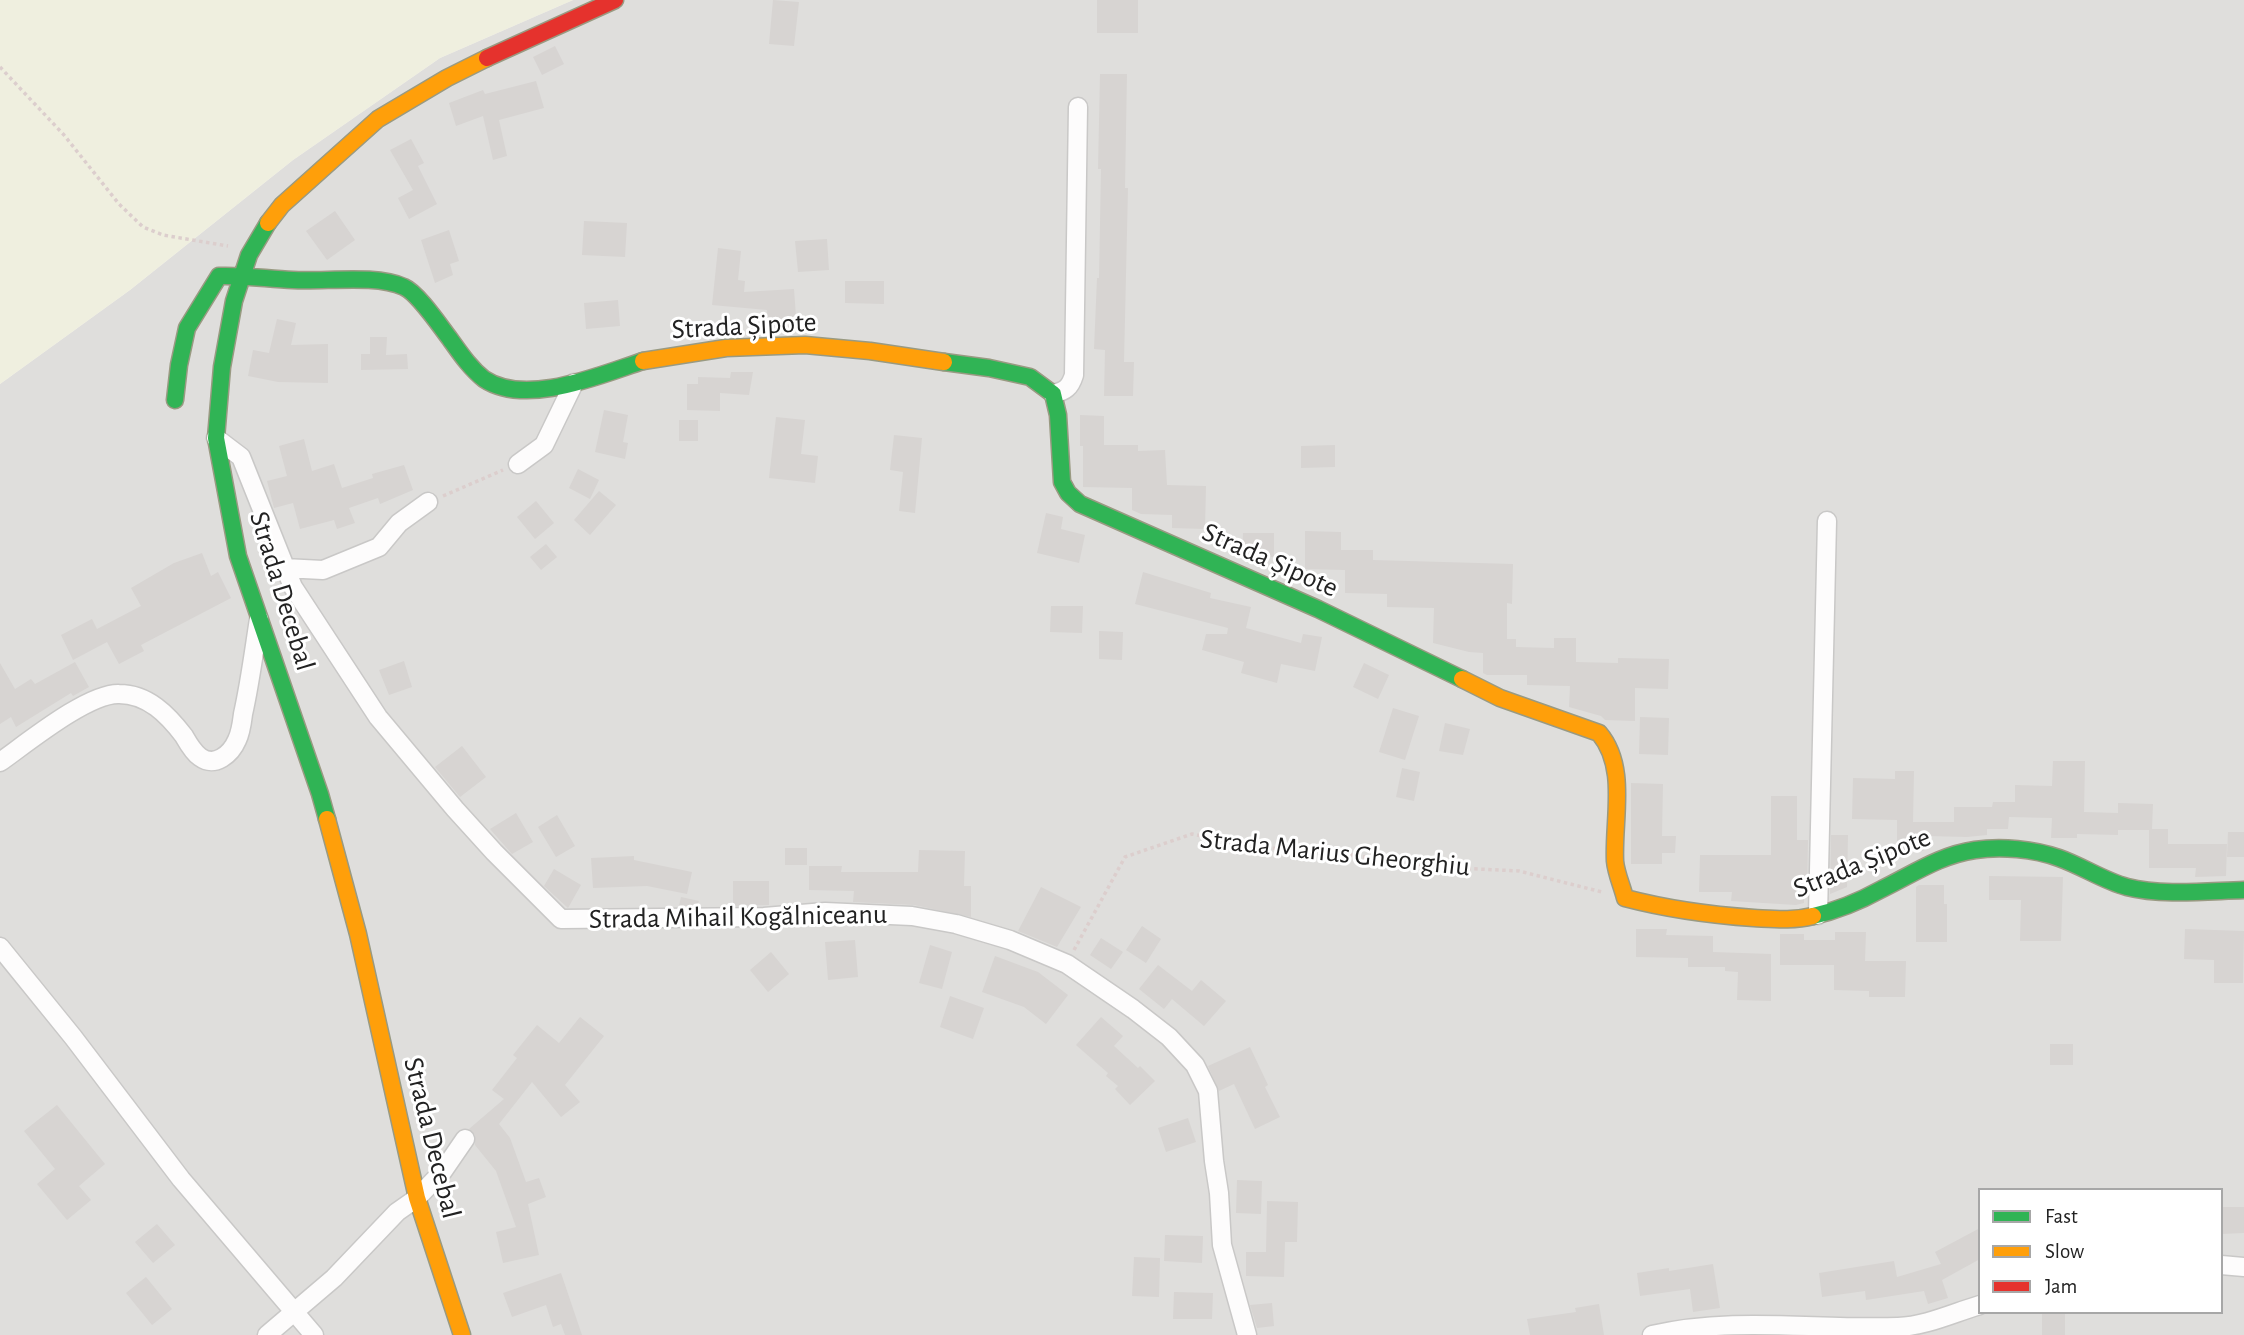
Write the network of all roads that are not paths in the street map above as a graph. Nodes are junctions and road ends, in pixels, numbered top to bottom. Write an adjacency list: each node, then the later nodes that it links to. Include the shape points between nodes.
1 (615, 0): 3 (street, Strada Decebal, via 447,78 378,119 282,205 265,226)
2 (1078, 107): 5 (street, via 1074,375 1065,391)
3 (242, 275): 4 (street, Strada Șipote, via 385,281 407,288 486,380 516,390); 6 (street, via 219,276 187,328); 7 (street, Strada Decebal, via 229,321)
4 (574, 383): 5 (street, Strada Șipote, via 653,358 726,348 805,345 989,368 1030,377); 8 (street, via 544,445)
5 (1053, 394): 15 (street, Strada Șipote, via 1062,482 1080,504 1318,609 1500,698 1599,733 1614,757 1615,864 1625,898 1725,916 1797,920)
6 (175, 400)
7 (216, 438): 11 (street, Strada Mihail Kogălniceanu, via 241,457); 12 (street, Strada Decebal, via 238,556)
8 (518, 464)
9 (428, 502): 11 (street, via 399,523 379,547 323,570)
10 (1826, 522): 15 (street)
11 (284, 568): 27 (street, Strada Mihail Kogălniceanu, via 378,718 455,809 561,919 751,918 825,912 901,915 956,924 1066,964 1169,1037 1195,1065 1208,1091 1222,1245)
12 (259, 616): 13 (street, via 238,739 219,761 199,756 156,705 120,694 84,705); 18 (street, Strada Decebal, via 320,794 358,934)
13 (0, 762)
14 (2244, 890): 15 (street, Strada Șipote, via 2176,892 2127,887 2034,852 1976,850 1919,868 1881,890)
15 (1818, 915)
16 (0, 947): 22 (street, via 181,1179)
17 (464, 1139): 18 (street, via 443,1171)
18 (417, 1198): 22 (street); 26 (street, Strada Decebal)
19 (2223, 1265): 20 (street)
20 (2244, 1267)
21 (1978, 1305): 23 (street)
22 (294, 1310): 24 (street); 25 (street)
23 (1900, 1331): 28 (street, via 1766,1324 1685,1328)
24 (267, 1335)
25 (314, 1335)
26 (463, 1335)
27 (1247, 1335)
28 (1652, 1335)

